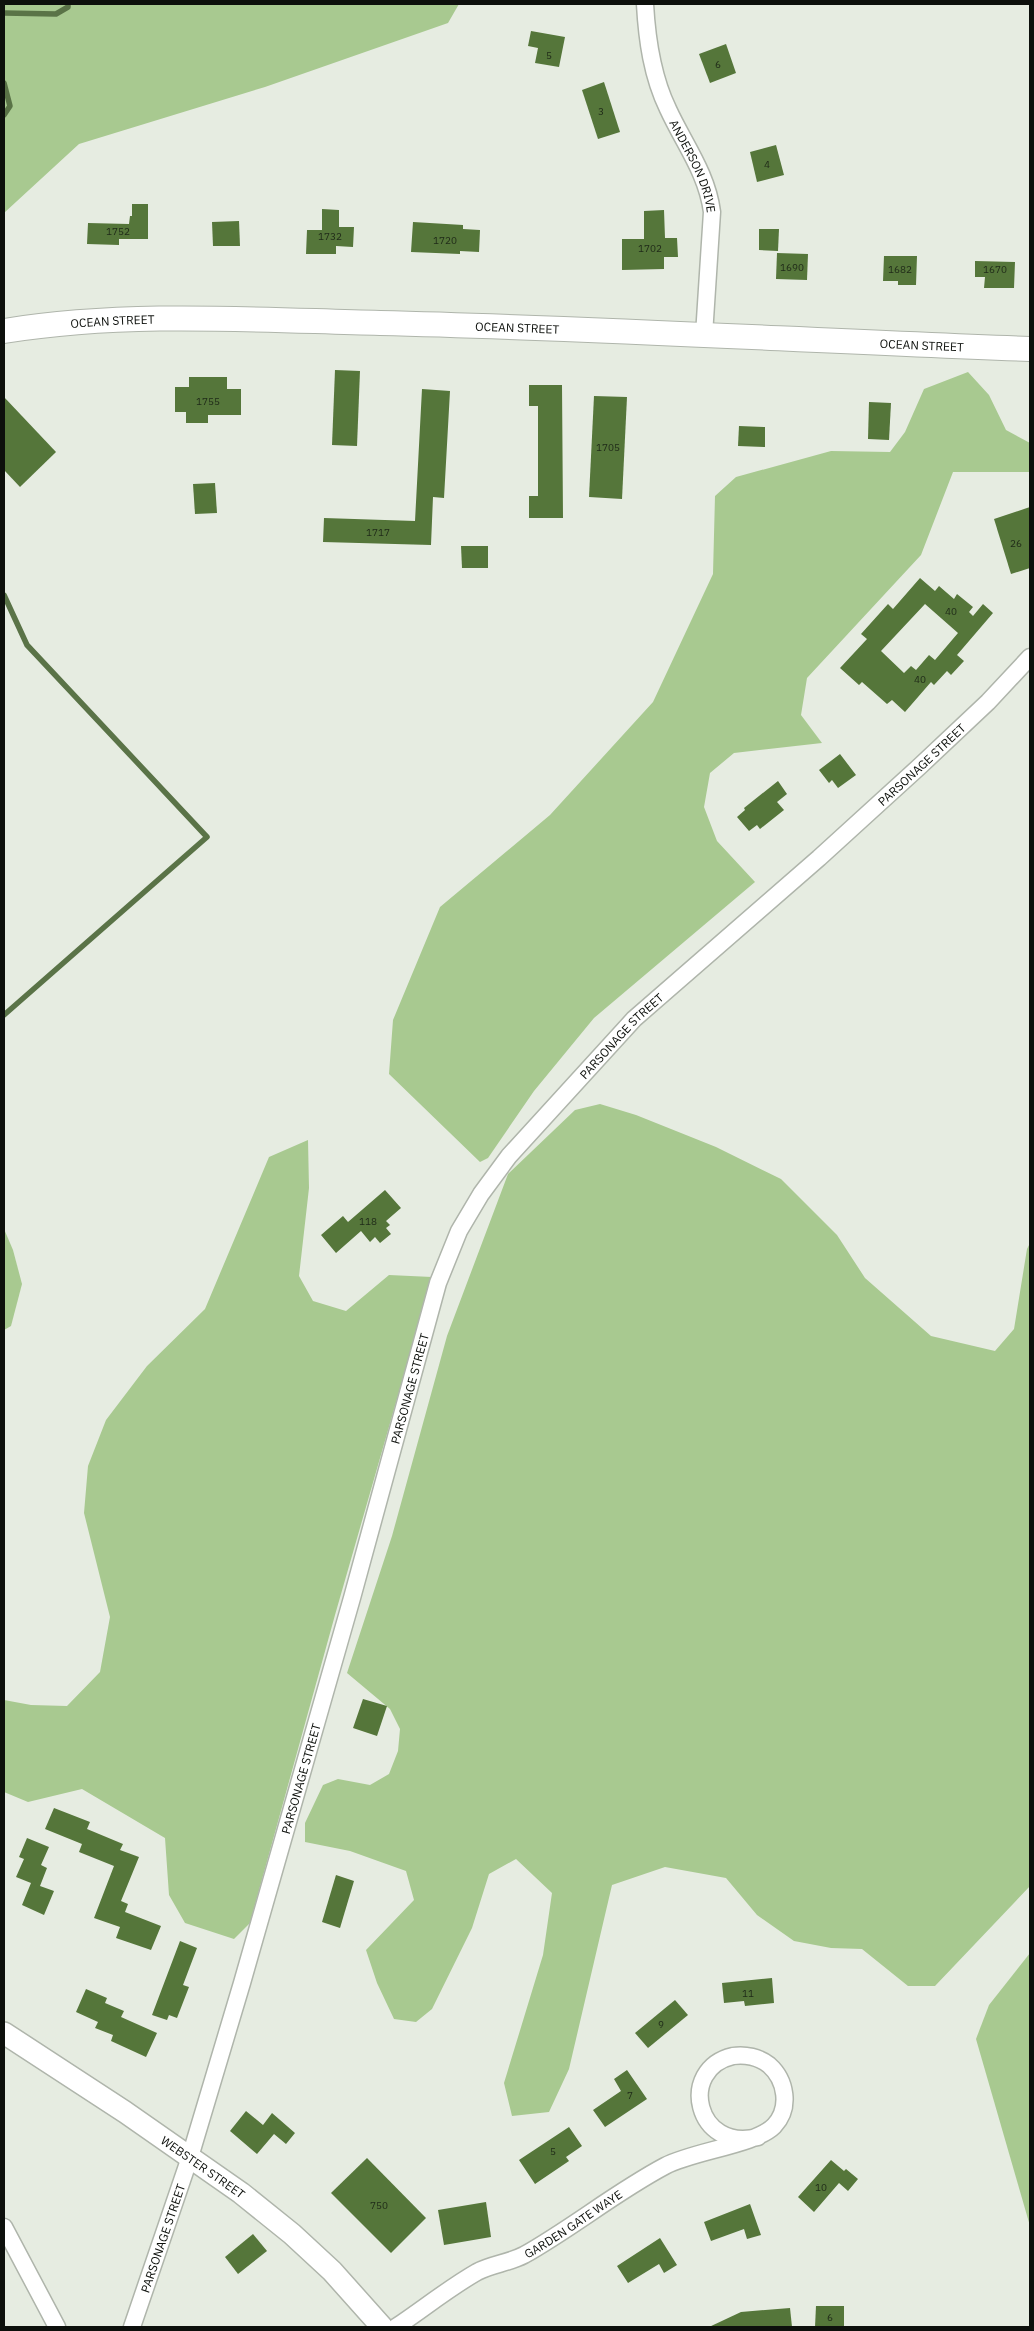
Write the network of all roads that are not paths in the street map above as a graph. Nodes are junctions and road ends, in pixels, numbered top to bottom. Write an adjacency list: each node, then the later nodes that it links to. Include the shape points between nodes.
1 (645, 4): 3 (street, ANDERSON DRIVE, via 647,35 660,89 699,166 710,198 712,212)
2 (4, 331): 3 (main road, OCEAN STREET, via 97,321 231,317)
3 (704, 335): 4 (main road, OCEAN STREET)
4 (1030, 349)
5 (1030, 657): 8 (street, PARSONAGE STREET, via 988,702 819,858 634,1019 509,1156 459,1231 438,1283 312,1741)
6 (4, 2033): 8 (street, WEBSTER STREET)
7 (758, 2137): 7 (street, via 772,2128 782,2113 784,2091 781,2080 774,2070 756,2058 746,2055 724,2059 715,2065 702,2083 700,2104 703,2115 716,2132 726,2137 736,2140); 13 (street, GARDEN GATE WAYE, via 666,2166 522,2256 479,2271)
8 (190, 2157): 11 (street, PARSONAGE STREET); 12 (street, WEBSTER STREET, via 292,2234 332,2271)
9 (4, 2227): 10 (street)
10 (57, 2327)
11 (132, 2327)
12 (382, 2327)
13 (396, 2327)

